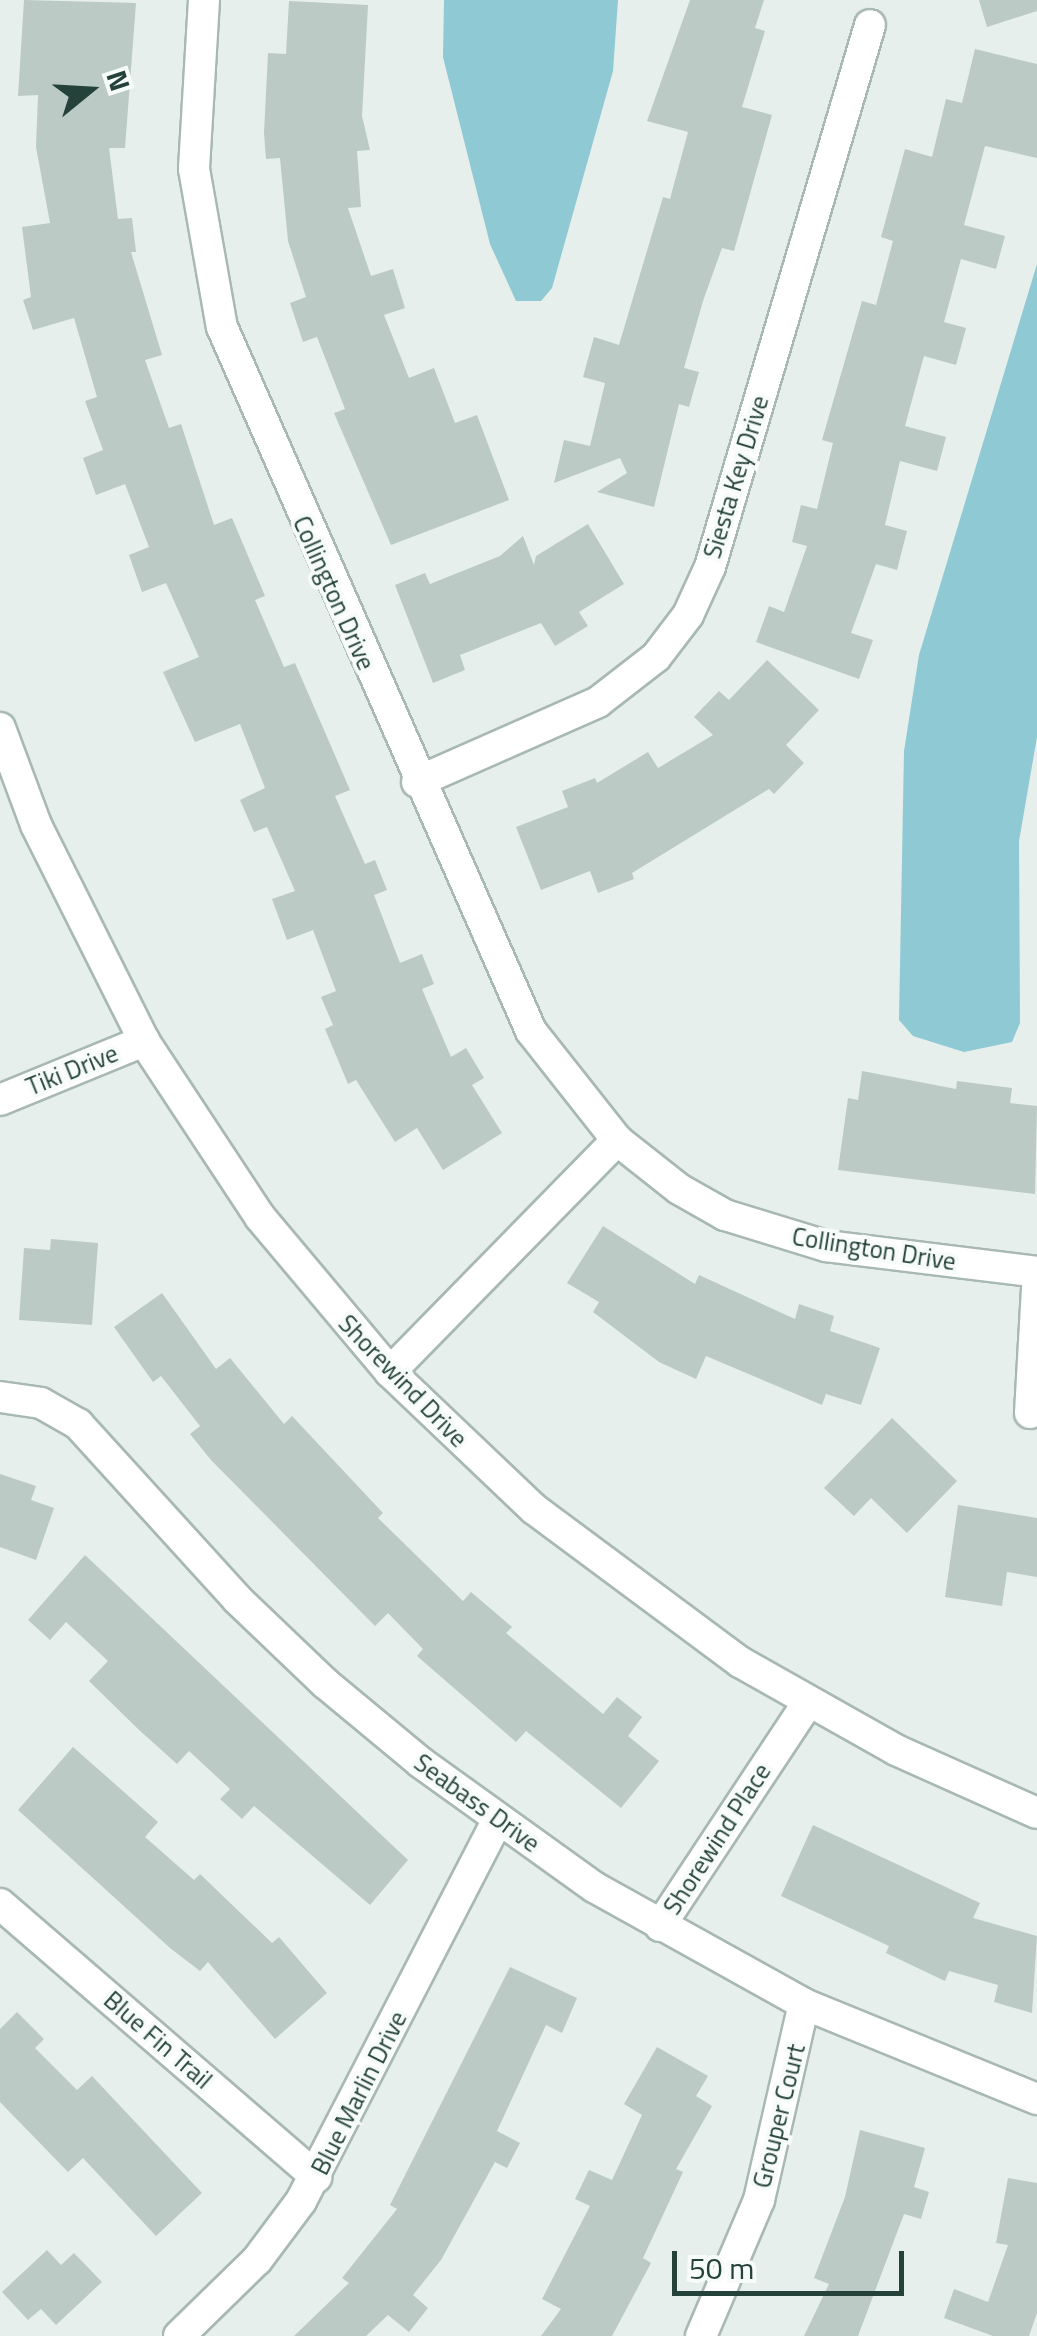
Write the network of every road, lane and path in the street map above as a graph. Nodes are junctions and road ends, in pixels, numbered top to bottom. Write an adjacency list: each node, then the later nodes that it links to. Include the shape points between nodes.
1 (204, 0): 4 (street, Collington Drive, via 194,169 222,327)
2 (870, 26): 4 (street, Siesta Key Drive, via 710,567 688,615 656,657 598,702)
3 (0, 728): 5 (street, Shorewind Drive, via 36,825)
4 (416, 782): 7 (street, Collington Drive, via 531,1030)
5 (144, 1041): 6 (street, Tiki Drive); 10 (street, Shorewind Drive, via 260,1217)
6 (0, 1100)
7 (617, 1140): 8 (street, Collington Drive, via 679,1190 775,1234); 10 (street)
8 (1037, 1272)
9 (1037, 1287): 12 (street)
10 (390, 1372): 13 (street, Shorewind Drive, via 534,1509 623,1580)
11 (0, 1397): 15 (street, Seabass Drive, via 41,1403 78,1424 300,1659)
12 (1030, 1412)
13 (808, 1702): 14 (street, Shorewind Drive); 17 (street, Shorewind Place)
14 (1037, 1813)
15 (498, 1821): 17 (street, Seabass Drive); 20 (street, Blue Marlin Drive)
16 (0, 1904): 20 (street, Blue Fin Trail)
17 (660, 1926): 18 (street, Seabass Drive)
18 (804, 2004): 19 (street, Seabass Drive); 22 (street, Grouper Court, via 759,2200)
19 (1037, 2099)
20 (316, 2177): 21 (street, Blue Marlin Drive, via 257,2260)
21 (178, 2336)
22 (702, 2336)

